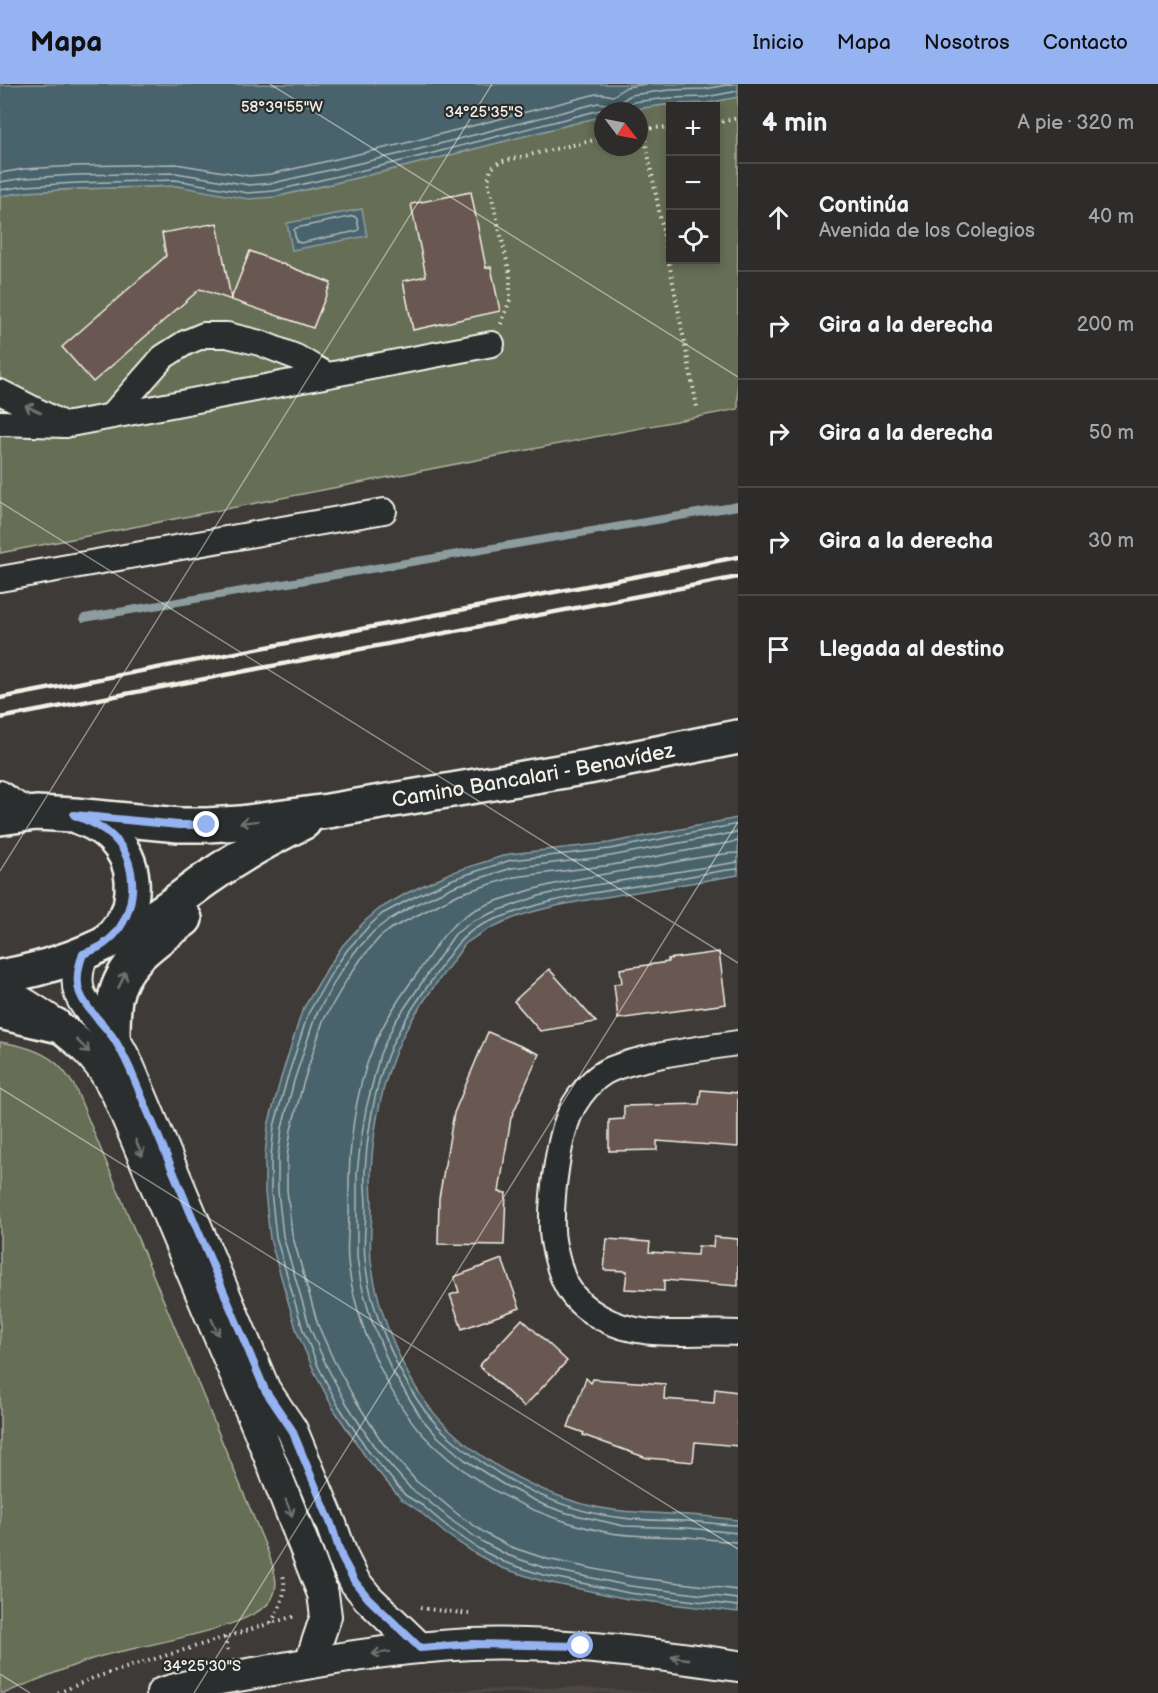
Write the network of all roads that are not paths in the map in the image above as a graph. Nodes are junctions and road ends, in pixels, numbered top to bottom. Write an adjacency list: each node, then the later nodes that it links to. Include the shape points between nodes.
1 (492, 344): 2 (street)
2 (327, 375): 4 (street); 4 (street, via 260,343 227,335 204,335 163,357)
3 (0, 392): 6 (street, one-way to 3)
4 (111, 416): 6 (street)
5 (0, 423): 6 (street)
6 (65, 425)
7 (384, 511): 8 (street)
8 (0, 579)
9 (738, 737): 11 (main road, Camino Bancalari - Benavídez)
10 (0, 793): 12 (street)
11 (328, 811): 13 (main road, Camino Bancalari - Benavídez, one-way to 13, via 207,825); 15 (main road, Camino Bancalari - Benavídez)
12 (36, 813): 13 (main road, Camino Bancalari - Benavídez); 14 (main road, Camino Bancalari - Benavídez)
13 (74, 815): 16 (main road, via 96,823 115,838 127,858 133,882 130,905 121,927)
14 (0, 818)
15 (250, 851): 16 (main road, Camino Bancalari - Benavídez, via 143,924); 21 (main road, one-way to 15, via 114,1000 127,969 140,954 193,914)
16 (94, 949): 17 (main road, Camino Bancalari - Benavídez, via 57,964); 21 (street, via 79,964 79,993)
17 (0, 977)
18 (0, 990): 20 (street)
19 (0, 1012): 20 (main road)
20 (55, 1025): 25 (street, one-way to 25, via 98,1062 117,1094 262,1438 323,1594 326,1616)
21 (113, 1038): 24 (street, via 130,1069 265,1390 292,1430 342,1558 368,1598)
22 (738, 1043): 23 (street, via 632,1062 605,1072 587,1086 574,1106 560,1149 552,1231 567,1286 579,1302 600,1317 639,1331)
23 (738, 1334)
24 (420, 1648): 25 (street, one-way to 25); 26 (street, one-way to 24, via 581,1646 472,1644)
25 (310, 1663): 27 (street)
26 (738, 1666)
27 (162, 1693)

